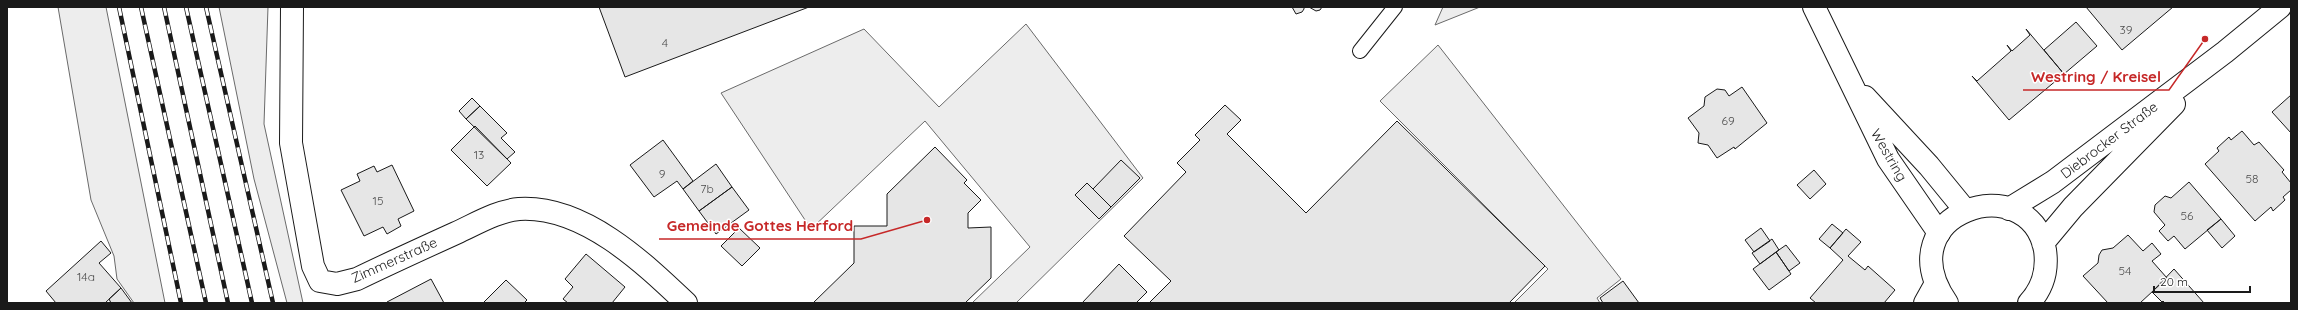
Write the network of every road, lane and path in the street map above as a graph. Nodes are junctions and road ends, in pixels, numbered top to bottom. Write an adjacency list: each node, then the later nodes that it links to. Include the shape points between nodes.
1 (292, 7): 14 (street, Zimmerstraße, via 291,143 313,266 320,281 337,284 357,279 493,216 517,209 545,209 577,220 602,235 646,265)
2 (1395, 7): 5 (lane)
3 (1814, 7): 7 (street, Westring)
4 (2280, 7): 6 (street, Diebrocker Straße)
5 (1360, 51)
6 (2225, 52): 8 (street, Diebrocker Straße, via 2053,182); 11 (street, Diebrocker Straße, via 2074,207)
7 (1845, 73): 9 (street, Westring); 10 (street, Westring, via 1888,159)
8 (2009, 208): 9 (street, via 1989,205); 11 (street, via 2035,228)
9 (1965, 210): 10 (street, via 1950,220)
10 (1939, 233): 12 (street, via 1930,263)
11 (2043, 243): 13 (street, via 2046,260 2045,278)
12 (1930, 294): 15 (street)
13 (2037, 300)
14 (686, 303)
15 (1947, 303)

